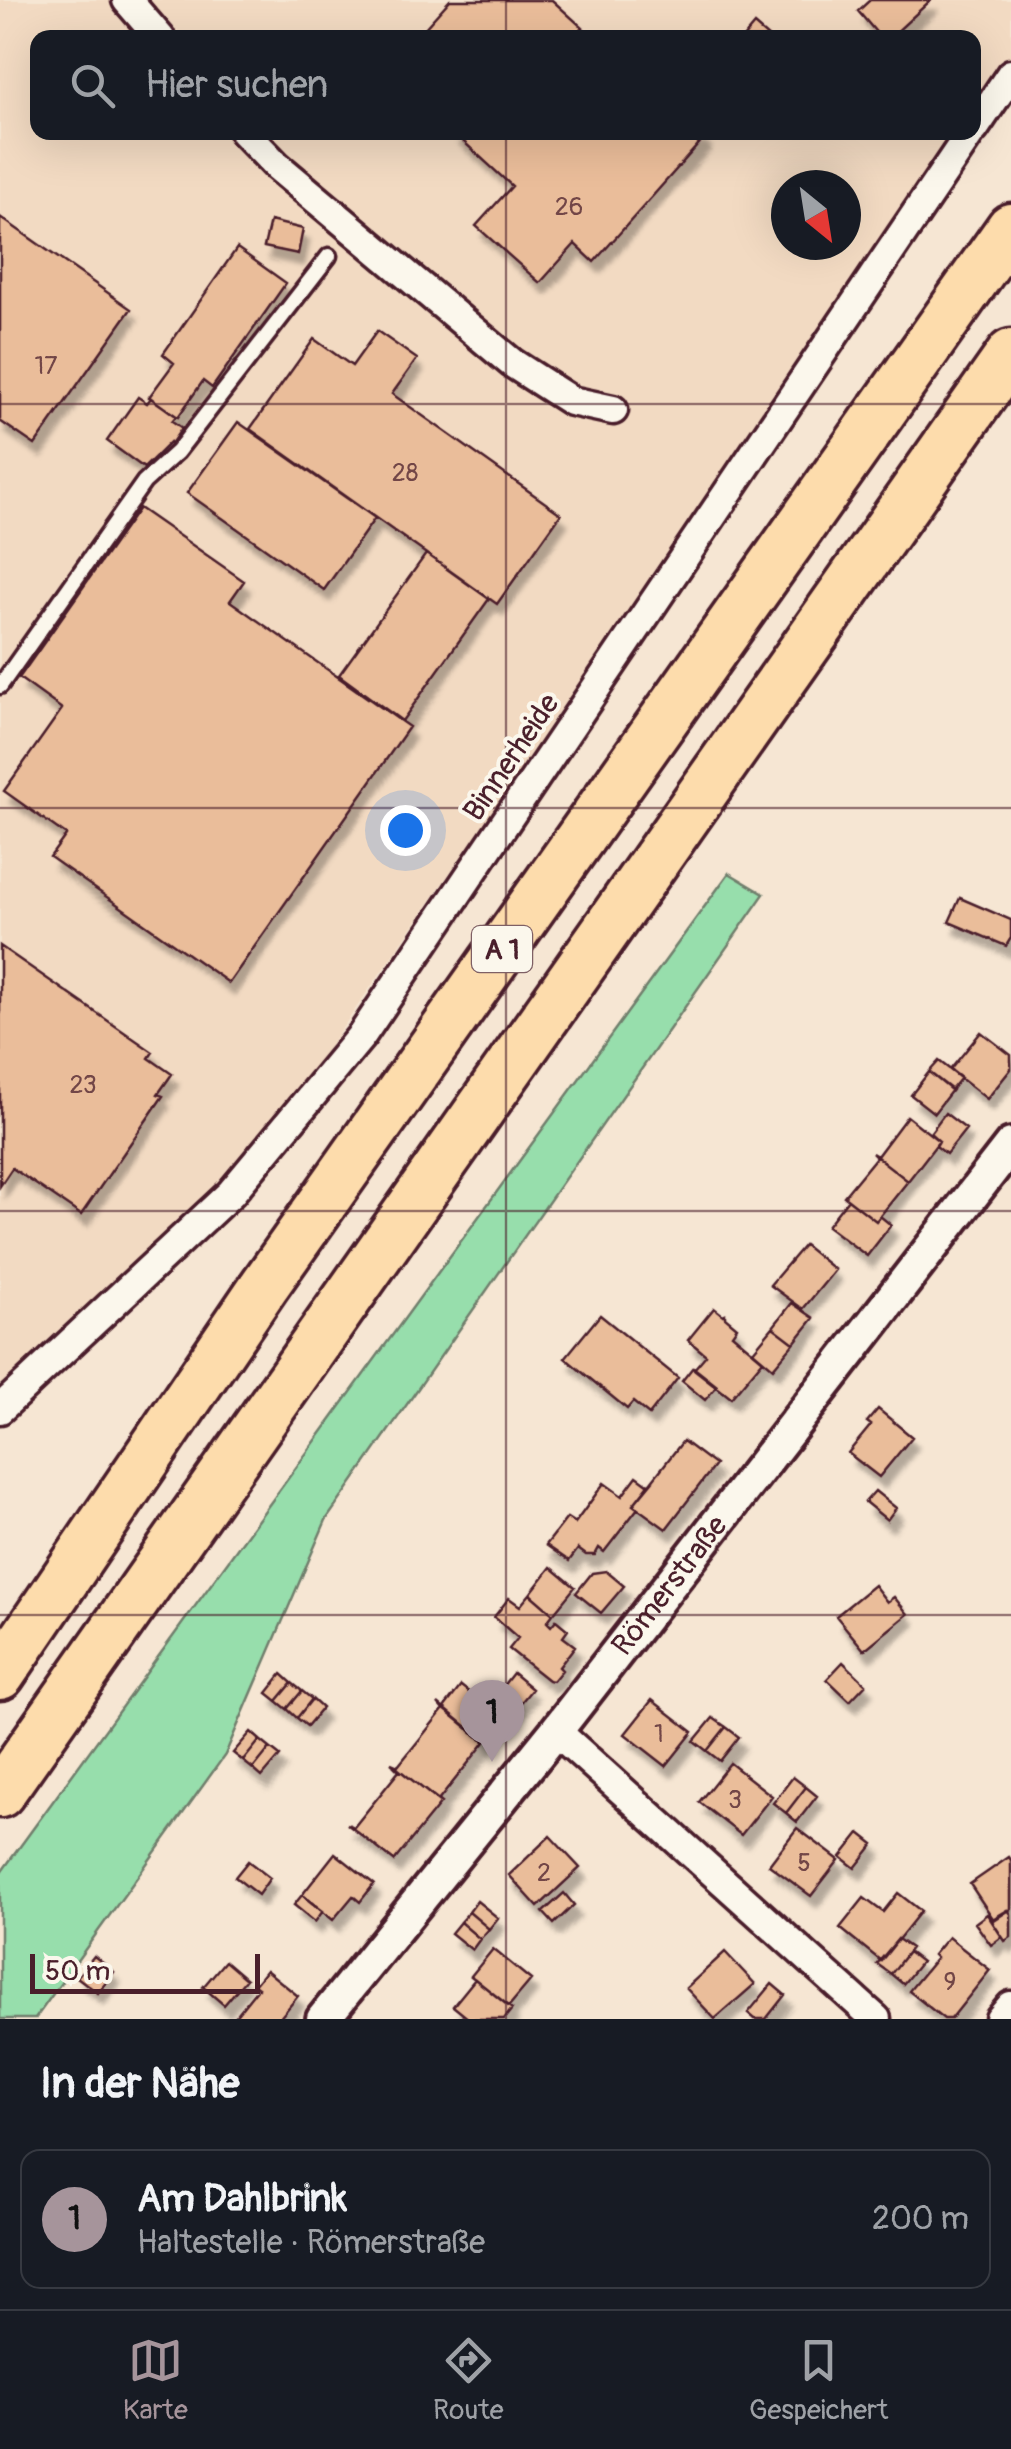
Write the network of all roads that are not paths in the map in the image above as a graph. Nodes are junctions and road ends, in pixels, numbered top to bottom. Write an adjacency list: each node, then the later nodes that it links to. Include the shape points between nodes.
1 (127, 0): 2 (street)
2 (153, 30)
3 (1011, 74): 4 (street, Binnerheide)
4 (981, 118)
5 (252, 140): 10 (street, via 512,363 571,401)
6 (966, 140): 13 (street, Binnerheide, via 362,1034 232,1192)
7 (1011, 228): 14 (highway, A 1, via 264,1286)
8 (330, 256): 11 (lane, via 176,452 144,482)
9 (1011, 354): 16 (highway, A 1)
10 (613, 410)
11 (0, 686)
12 (1011, 1145): 15 (street, Römerstraße)
13 (0, 1409)
14 (0, 1674)
15 (556, 1731): 18 (street, Römerstraße); 19 (street)
16 (0, 1793)
17 (1011, 2006): 20 (street)
18 (322, 2019)
19 (876, 2019)
20 (1000, 2019)

